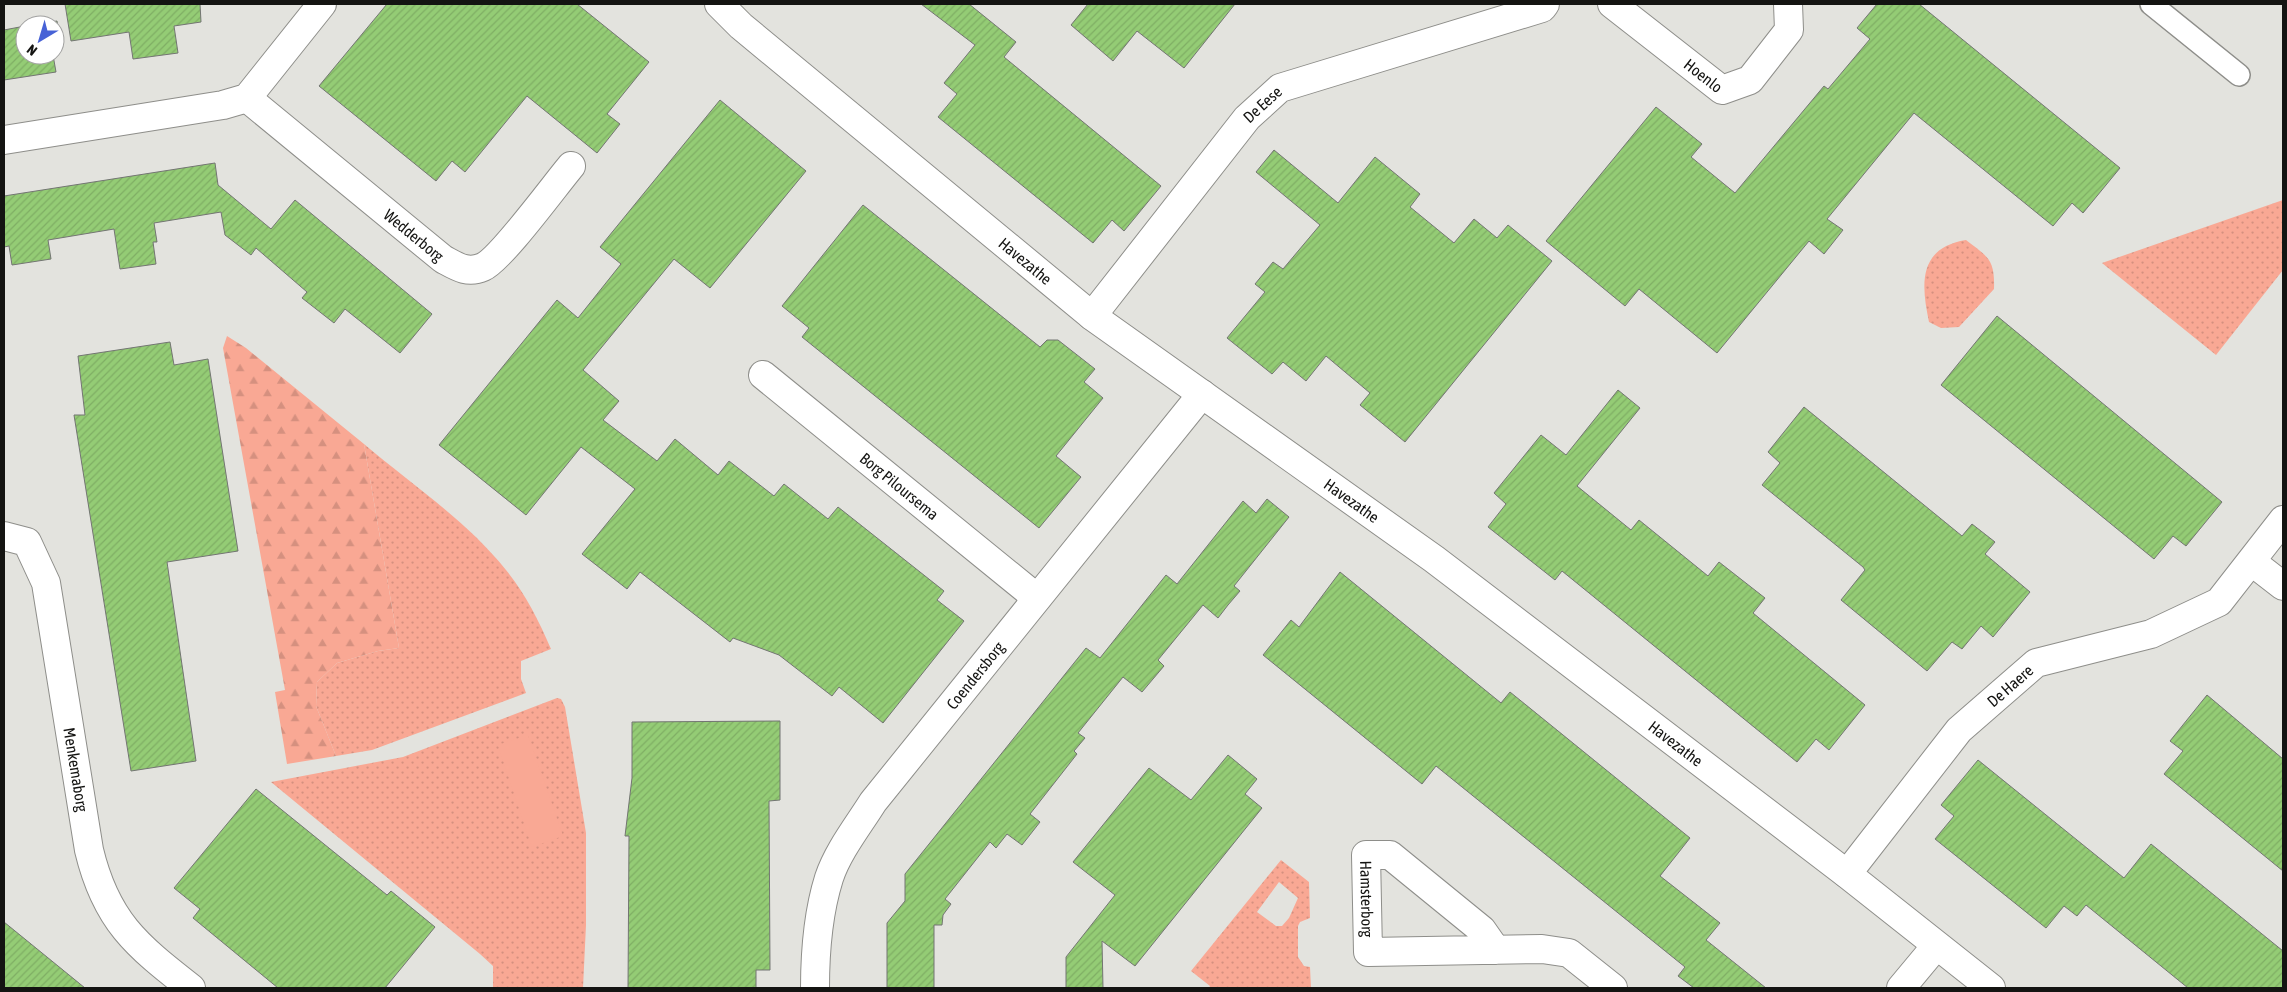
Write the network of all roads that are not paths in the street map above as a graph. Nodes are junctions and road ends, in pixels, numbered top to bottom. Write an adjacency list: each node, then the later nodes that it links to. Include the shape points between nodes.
1 (322, 4): 8 (street)
2 (719, 4): 11 (street, Havezathe, via 741,26)
3 (1545, 4): 11 (street, De Eese, via 1542,8 1280,88 1247,118)
4 (1612, 4): 5 (street, Hoenlo, via 1722,90 1750,80 1789,30)
5 (1788, 4)
6 (2151, 4): 7 (lane)
7 (2239, 75)
8 (247, 98): 9 (street, via 223,106); 10 (street, Wedderborg, via 443,259 463,270 483,267 500,253)
9 (4, 140)
10 (571, 166)
11 (1092, 316): 13 (street, Havezathe)
12 (763, 375): 18 (street, Borg Piloursema)
13 (1202, 394): 18 (street, Coendersborg); 19 (street, Havezathe, via 1434,559)
14 (2283, 520): 16 (street, De Haere)
15 (4, 536): 22 (street, Menkemaborg, via 28,542 46,583 96,879 129,935)
16 (2252, 562): 17 (street); 19 (street, De Haere, via 2219,602 2151,634 2036,663 1959,730)
17 (2283, 586)
18 (1037, 598): 23 (street, Coendersborg, via 873,802 849,839 830,877 826,894 815,962)
19 (1847, 874): 20 (street, Havezathe)
20 (1936, 946): 25 (street); 26 (street, Havezathe)
21 (1496, 950): 21 (street, Hamsterborg, via 1368,952 1366,855 1390,855 1482,930); 24 (street, Hamsterborg, via 1542,949 1569,953)
22 (191, 988)
23 (815, 988)
24 (1613, 988)
25 (1901, 988)
26 (1991, 988)

